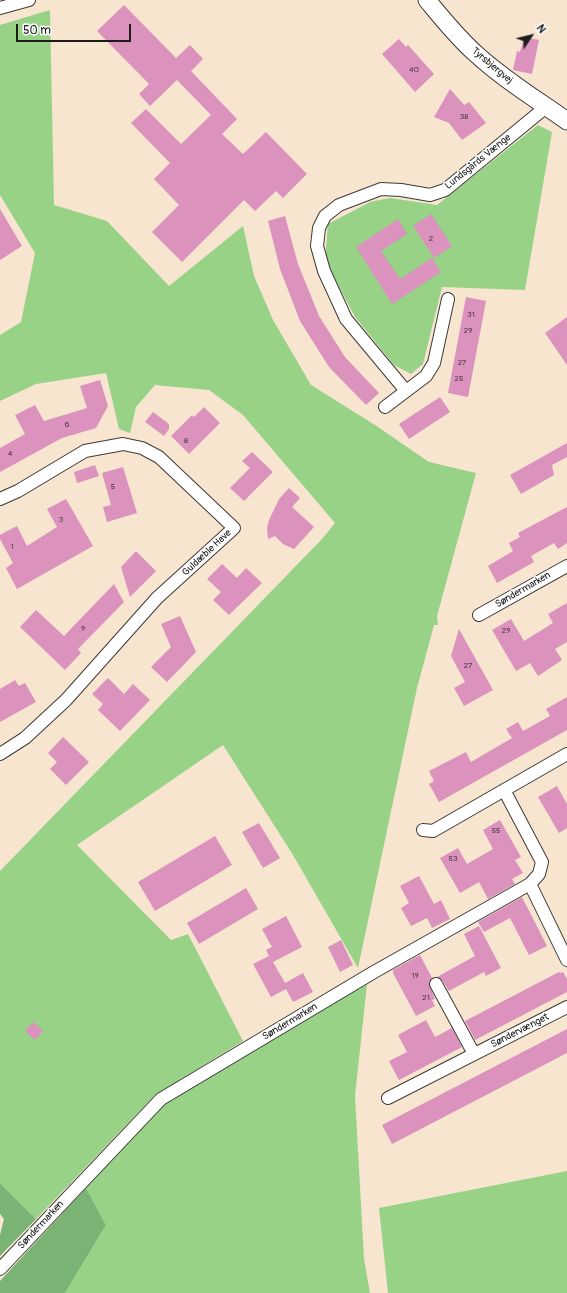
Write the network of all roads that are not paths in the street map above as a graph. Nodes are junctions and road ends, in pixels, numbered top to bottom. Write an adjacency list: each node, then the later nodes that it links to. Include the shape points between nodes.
1 (29, 0): 3 (street)
2 (427, 0): 4 (street, Tyrsbjergvej, via 475,54)
3 (0, 8)
4 (546, 107): 5 (street, Tyrsbjergvej); 7 (street, Lundsgårds Vænge, via 445,190 430,195 381,189 339,205 325,216 319,228 317,246 324,271 346,319)
5 (567, 121)
6 (448, 299): 7 (street, via 434,363 426,376)
7 (406, 391): 8 (street)
8 (385, 407)
9 (0, 499): 12 (street, Guldæble Have, via 85,451 123,444 142,448 159,457 234,528 157,598 66,700 25,738)
10 (567, 566): 11 (street, Søndermarken)
11 (479, 615)
12 (0, 754)
13 (567, 754): 14 (street)
14 (504, 790): 15 (street, via 433,831); 16 (street, Søndermarken, via 542,862 539,874)
15 (423, 830)
16 (530, 884): 17 (street); 22 (street, Søndermarken, via 374,972 161,1099)
17 (567, 960)
18 (436, 984): 20 (street)
19 (567, 1007): 20 (street, Søndervænget)
20 (474, 1054): 21 (street, Søndervænget)
21 (388, 1098)
22 (0, 1269)

